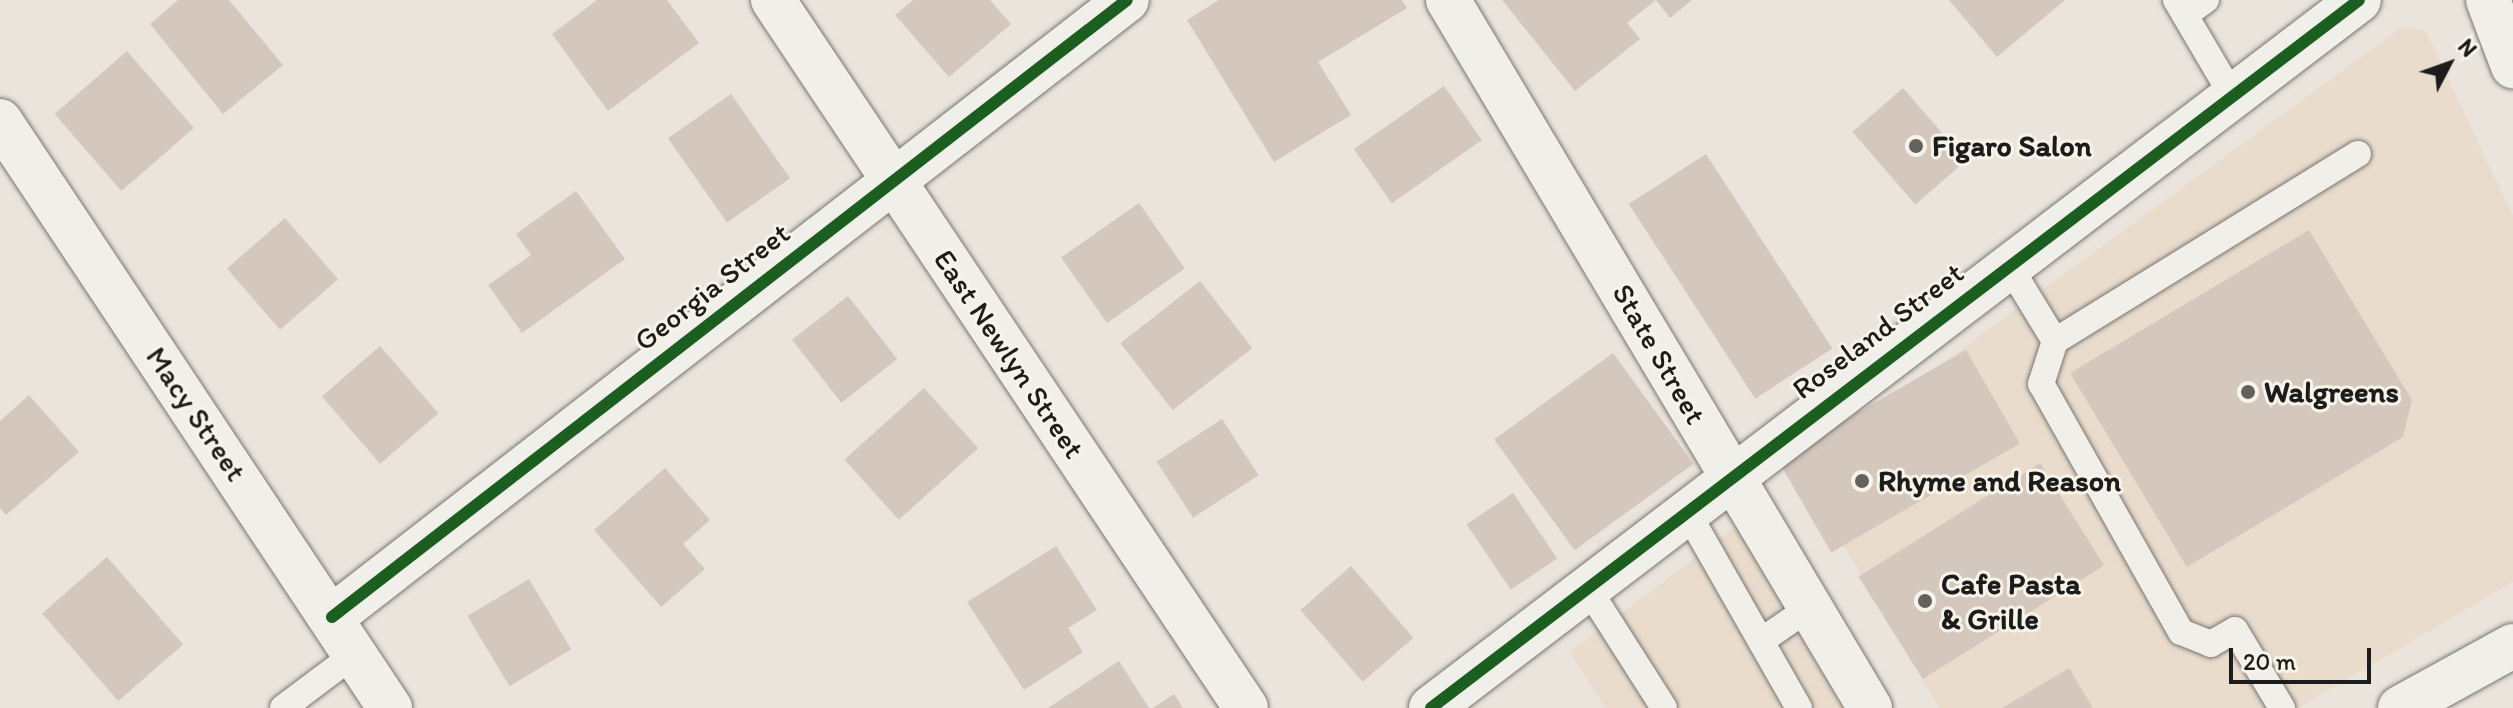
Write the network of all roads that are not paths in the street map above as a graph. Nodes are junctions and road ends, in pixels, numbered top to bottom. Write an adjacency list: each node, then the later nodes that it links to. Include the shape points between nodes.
1 (773, 0): 11 (street, East Newlyn Street)
2 (1127, 0): 11 (street, Georgia Street)
3 (1448, 0): 14 (street, State Street)
4 (2359, 0): 8 (street, Roseland Street)
5 (2488, 0): 7 (street)
6 (2189, 5): 8 (lane)
7 (2513, 66)
8 (2232, 95): 12 (street, Roseland Street)
9 (0, 121): 18 (street, Macy Street)
10 (2358, 154): 13 (lane)
11 (892, 179): 18 (street, Georgia Street); 24 (street, East Newlyn Street)
12 (2008, 264): 13 (lane); 14 (street, Roseland Street)
13 (2055, 341): 29 (lane, via 2041,384 2181,632 2211,644 2235,630)
14 (1730, 476): 15 (street, Roseland Street); 17 (street, State Street)
15 (1686, 510): 16 (street, Roseland Street); 19 (lane)
16 (1587, 587): 25 (street, Roseland Street); 26 (lane)
17 (1809, 608): 19 (lane); 28 (street, State Street)
18 (332, 617): 21 (street, Macy Street)
19 (1761, 641): 27 (lane)
20 (2513, 646): 30 (street)
21 (355, 654): 22 (lane); 23 (street, Macy Street)
22 (283, 708)
23 (390, 708)
24 (1246, 708)
25 (1431, 708)
26 (1664, 708)
27 (1799, 708)
28 (1870, 708)
29 (2282, 708)
30 (2400, 708)

